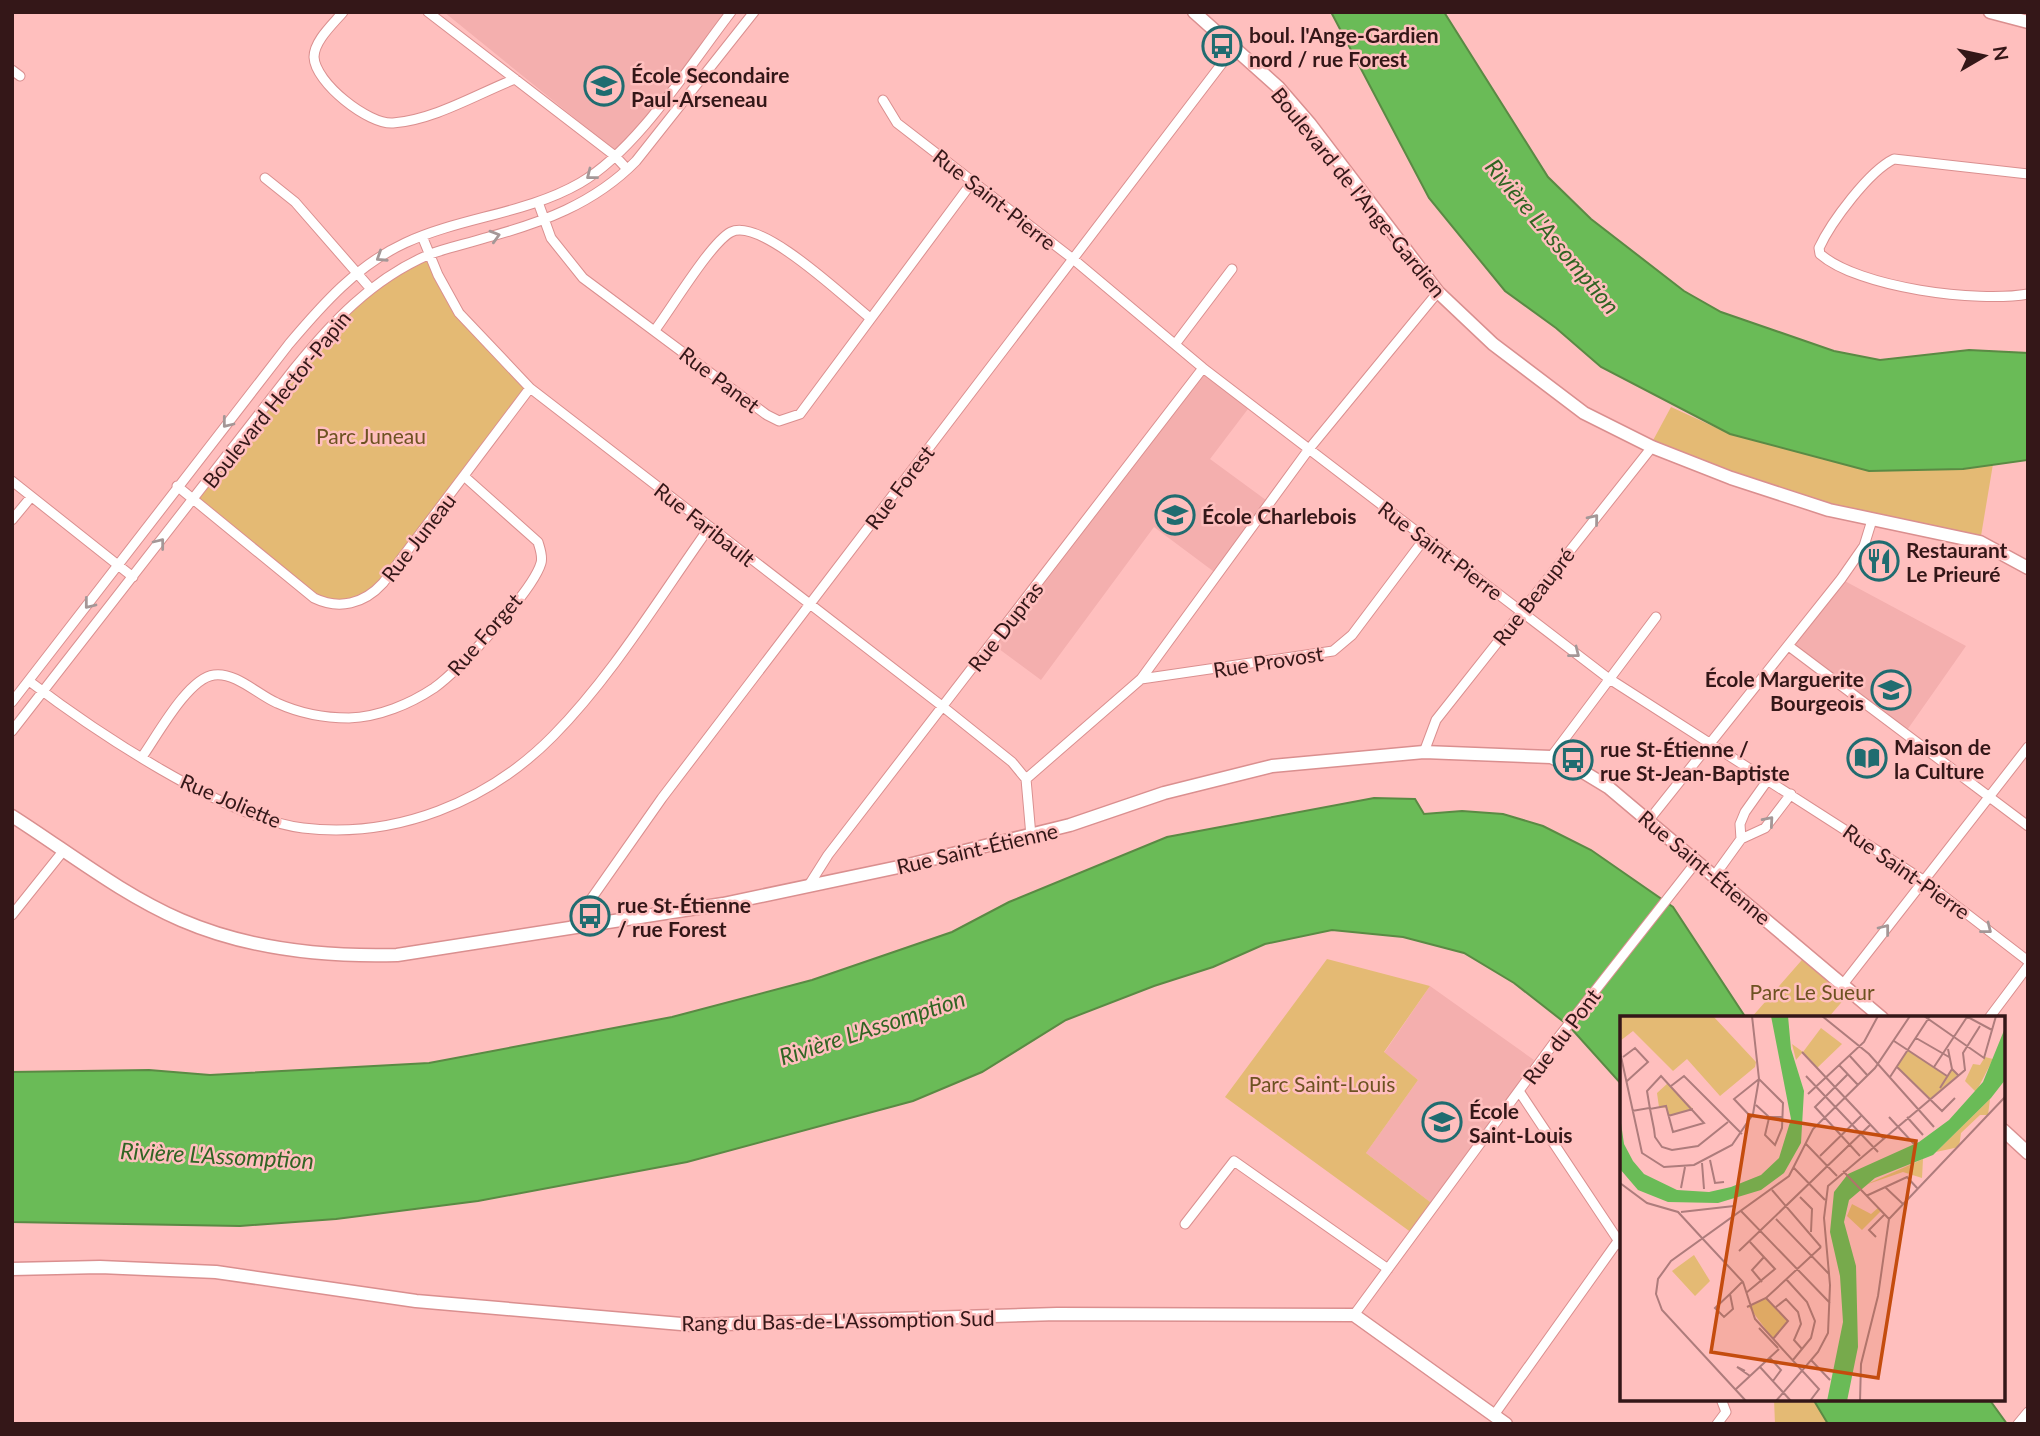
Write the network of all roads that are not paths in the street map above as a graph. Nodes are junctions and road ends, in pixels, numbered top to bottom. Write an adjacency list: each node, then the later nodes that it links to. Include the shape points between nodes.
1 (342, 12): 9 (street, via 320,39 314,56 318,71 343,97 379,122 410,120)
2 (428, 12): 9 (street)
3 (731, 12): 11 (street, Boulevard Hector-Papin)
4 (754, 12): 12 (street, Boulevard Hector-Papin)
5 (1194, 12): 8 (street, Boulevard de l'Ange-Gardien)
6 (1990, 12): 7 (street)
7 (2028, 22)
8 (1233, 48): 20 (street, Rue Forest); 24 (street, Boulevard de l'Ange-Gardien, via 1278,87 1310,124)
9 (515, 79): 11 (street)
10 (883, 100): 15 (street, Rue Saint-Pierre, via 897,123)
11 (615, 156): 12 (street); 16 (street, Boulevard Hector-Papin, one-way to 16, via 583,181)
12 (627, 170): 17 (street, Boulevard Hector-Papin, via 588,199)
13 (2028, 174): 25 (street, via 1894,159 1870,177 1819,248 1832,264 1874,280 1976,298)
14 (265, 178): 22 (street, via 295,202)
15 (972, 181): 20 (street, Rue Saint-Pierre); 26 (street, Rue Panet)
16 (538, 202): 17 (street, Rue Panet); 18 (street, Boulevard Hector-Papin)
17 (544, 221): 19 (street, Boulevard Hector-Papin, one-way to 17); 27 (street, Rue Panet, via 564,258 583,278)
18 (422, 236): 19 (street, Rue Faribault); 22 (street, Boulevard Hector-Papin, one-way to 22)
19 (429, 255): 23 (street, Boulevard Hector-Papin); 30 (street, Rue Faribault, via 459,313)
20 (1073, 259): 28 (street, Rue Saint-Pierre); 45 (street, Rue Forest)
21 (1231, 269): 28 (street)
22 (358, 273): 23 (street); 35 (street, Boulevard Hector-Papin, one-way to 35, via 318,309)
23 (370, 288): 37 (street, Boulevard Hector-Papin, via 318,339)
24 (1438, 292): 31 (street, Boulevard de l'Ange-Gardien, via 1493,344 1569,403); 32 (street)
25 (2028, 294)
26 (870, 318): 27 (street, via 772,240 738,230 720,240); 27 (street, Rue Panet, via 800,414 779,421)
27 (655, 330)
28 (1176, 343): 29 (street, Rue Saint-Pierre)
29 (1203, 368): 32 (street, Rue Saint-Pierre); 54 (street, Rue Dupras)
30 (530, 388): 33 (street, Rue Juneau); 40 (street, Rue Faribault)
31 (1652, 447): 39 (street, Boulevard de l'Ange-Gardien, via 1731,478); 46 (street, Rue Beaupré, one-way to 31)
32 (1309, 449): 41 (street, Rue Saint-Pierre); 50 (street)
33 (465, 477): 37 (street, Rue Juneau, via 377,589 341,605 314,598); 59 (street, Rue Forget, via 538,542 542,554 540,565 515,602 449,677 401,706 352,718 292,709 228,676 215,675 191,687)
34 (12, 481): 36 (street)
35 (177, 486): 37 (street, Rue Juneau); 42 (street, Boulevard Hector-Papin)
36 (31, 496): 38 (street); 42 (street)
37 (194, 501): 44 (street, Boulevard Hector-Papin, one-way to 37)
38 (12, 520)
39 (1872, 520): 43 (street, Boulevard de l'Ange-Gardien, via 1980,542); 48 (street, via 1864,545)
40 (709, 528): 45 (street, Rue Faribault); 59 (street, Rue Joliette, via 563,725 519,766 464,802 400,823 304,828 251,812)
41 (1425, 538): 46 (street, Rue Saint-Pierre); 50 (street, Rue Provost, via 1352,635 1333,651)
42 (118, 565): 44 (street); 51 (street, Boulevard Hector-Papin, one-way to 51)
43 (2028, 568)
44 (133, 577): 52 (street, Boulevard Hector-Papin)
45 (810, 604): 54 (street, Rue Faribault); 76 (street, Rue Forest, via 662,798)
46 (1521, 611): 49 (street, Rue Saint-Pierre, one-way to 49); 58 (street, Rue Beaupré, via 1436,720)
47 (1656, 617): 49 (street)
48 (1790, 647): 56 (street); 64 (street)
49 (1608, 678): 56 (street, Rue Saint-Pierre); 60 (street)
50 (1141, 679): 61 (street)
51 (29, 681): 52 (street, Rue Joliette); 53 (street, Boulevard Hector-Papin)
52 (44, 693): 55 (street, Boulevard Hector-Papin); 59 (street, Rue Joliette)
53 (12, 702)
54 (942, 706): 61 (street, Rue Faribault, via 1012,762); 74 (street, Rue Dupras)
55 (12, 731)
56 (1711, 743): 62 (street, Rue Saint-Pierre); 66 (street)
57 (2028, 747): 64 (street)
58 (1424, 752): 60 (street, Rue Saint-Étienne); 68 (street, Rue Saint-Étienne, via 1272,765 1164,793)
59 (142, 757)
60 (1551, 757): 66 (street, Rue Saint-Étienne, via 1608,787)
61 (1026, 779): 68 (street)
62 (1767, 781): 63 (street, Rue Saint-Pierre); 69 (street, via 1745,812)
63 (1791, 794): 69 (street, one-way to 63, via 1765,828); 73 (street, Rue Saint-Pierre)
64 (1988, 796): 67 (street); 73 (street)
65 (12, 816): 70 (street, Rue Saint-Étienne)
66 (1649, 820): 71 (street, Rue Saint-Étienne)
67 (2028, 826)
68 (1031, 836): 74 (street, Rue Saint-Étienne)
69 (1741, 839): 72 (street)
70 (64, 850): 75 (street); 76 (street, Rue Saint-Étienne, via 181,920 287,948 397,955)
71 (1698, 861): 72 (street, Rue Saint-Étienne); 81 (street, Rue du Pont)
72 (1715, 875): 78 (street, Rue Saint-Étienne)
73 (1923, 880): 77 (street, Rue Saint-Pierre, one-way to 77); 78 (street, one-way to 73)
74 (808, 885): 76 (street, Rue Saint-Étienne)
75 (12, 915)
76 (570, 929)
77 (2028, 964): 80 (street)
78 (1844, 983): 79 (street, Rue Saint-Étienne)
79 (1880, 1016)
80 (1990, 1016)
81 (1519, 1091): 85 (street); 87 (street, Rue du Pont)
82 (2005, 1132): 83 (street)
83 (2027, 1152)
84 (1185, 1224): 87 (street, via 1234,1161)
85 (1620, 1244): 91 (street)
86 (12, 1269): 88 (street, Rang du Bas-de-L'Assomption Sud, via 216,1272 416,1301 693,1325 1056,1314)
87 (1388, 1269): 88 (street, Rue du Pont)
88 (1354, 1315): 91 (street)
89 (1722, 1401): 93 (street, via 1726,1412)
90 (2028, 1412): 94 (street)
91 (1494, 1415): 92 (street)
92 (1506, 1424)
93 (1717, 1424)
94 (2018, 1424)

